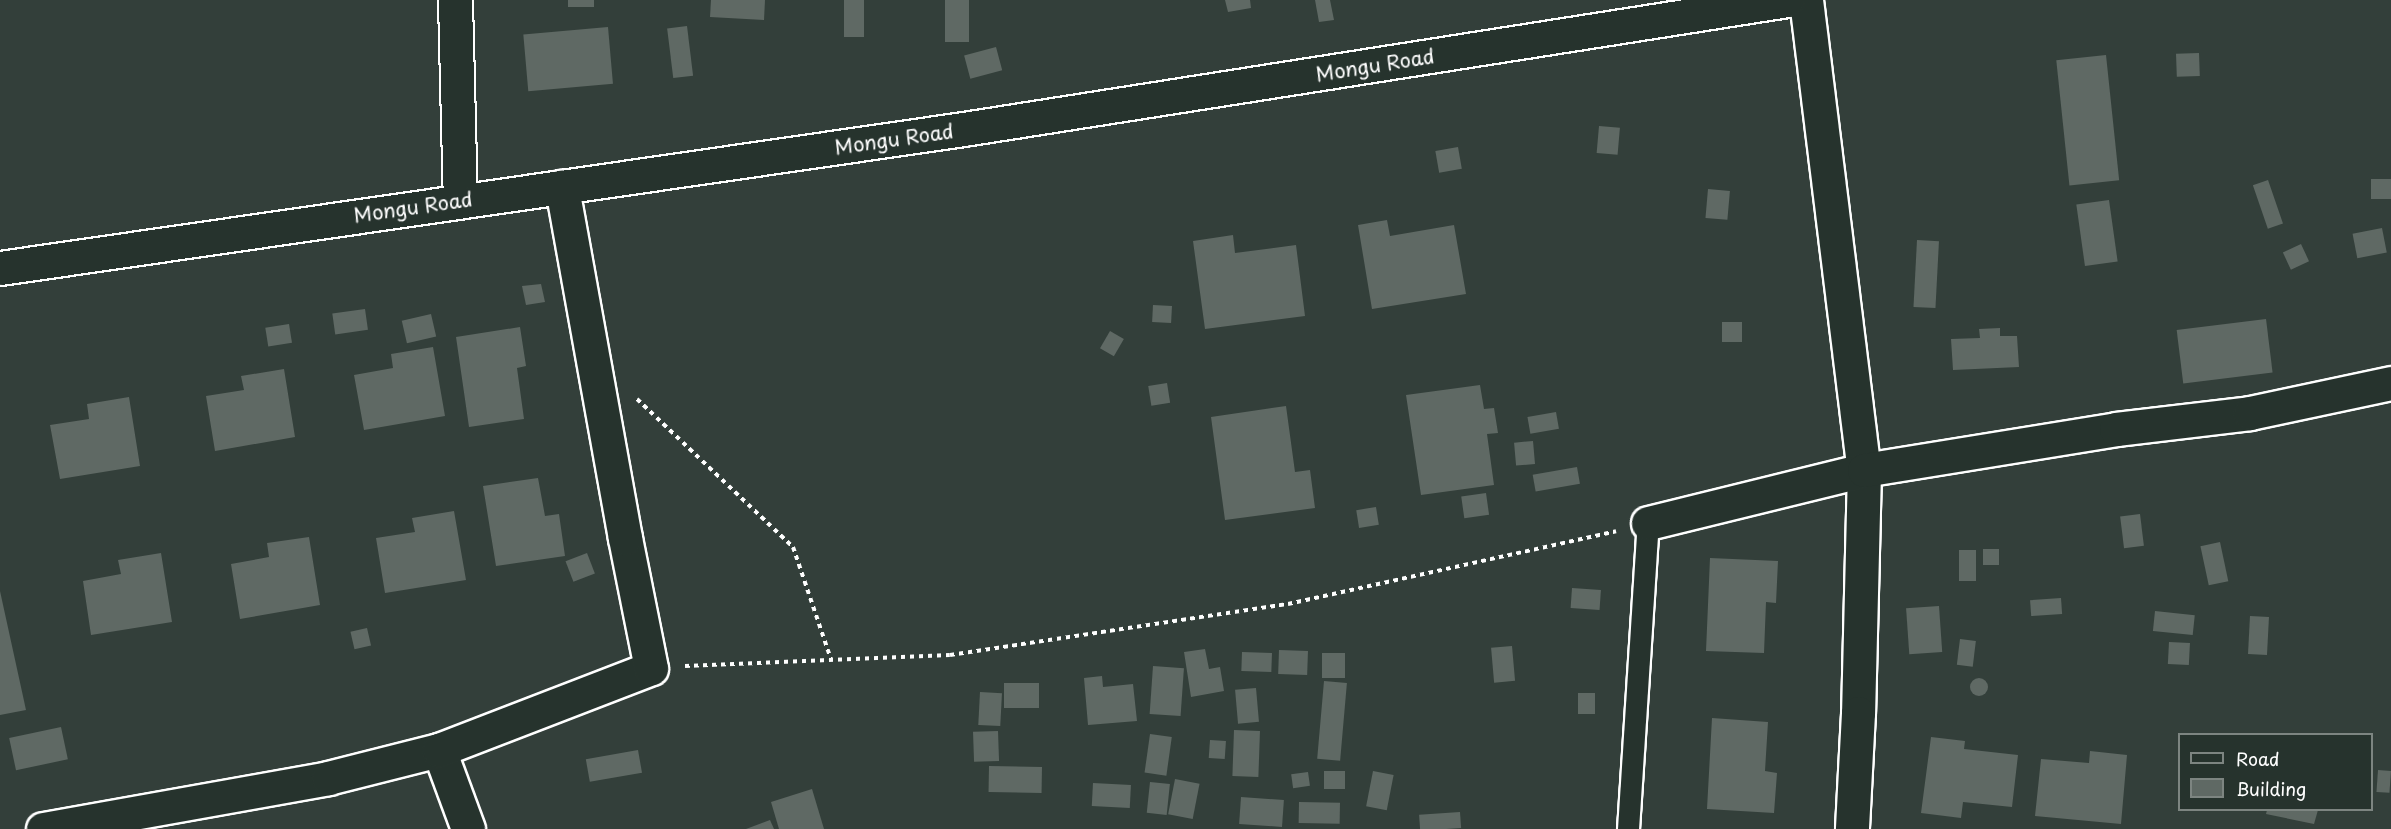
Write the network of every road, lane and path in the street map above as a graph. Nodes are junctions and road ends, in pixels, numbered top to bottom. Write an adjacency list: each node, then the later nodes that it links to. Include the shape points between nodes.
1 (455, 0): 5 (street)
2 (1787, 0): 4 (street, Mongu Road, via 970,128)
3 (1806, 0): 9 (street)
4 (562, 187): 5 (street, Mongu Road); 12 (street)
5 (460, 200): 6 (street, Mongu Road)
6 (0, 268)
7 (2391, 383): 9 (street, via 2250,413 2116,429)
8 (634, 397): 11 (path, via 793,547)
9 (1864, 470): 10 (street); 17 (street)
10 (1648, 524): 11 (path, via 1288,604 950,655); 16 (lane)
11 (831, 659): 12 (path)
12 (651, 668): 13 (street)
13 (439, 750): 14 (street, via 328,778); 15 (street)
14 (43, 829)
15 (468, 829)
16 (1628, 829)
17 (1852, 829)

